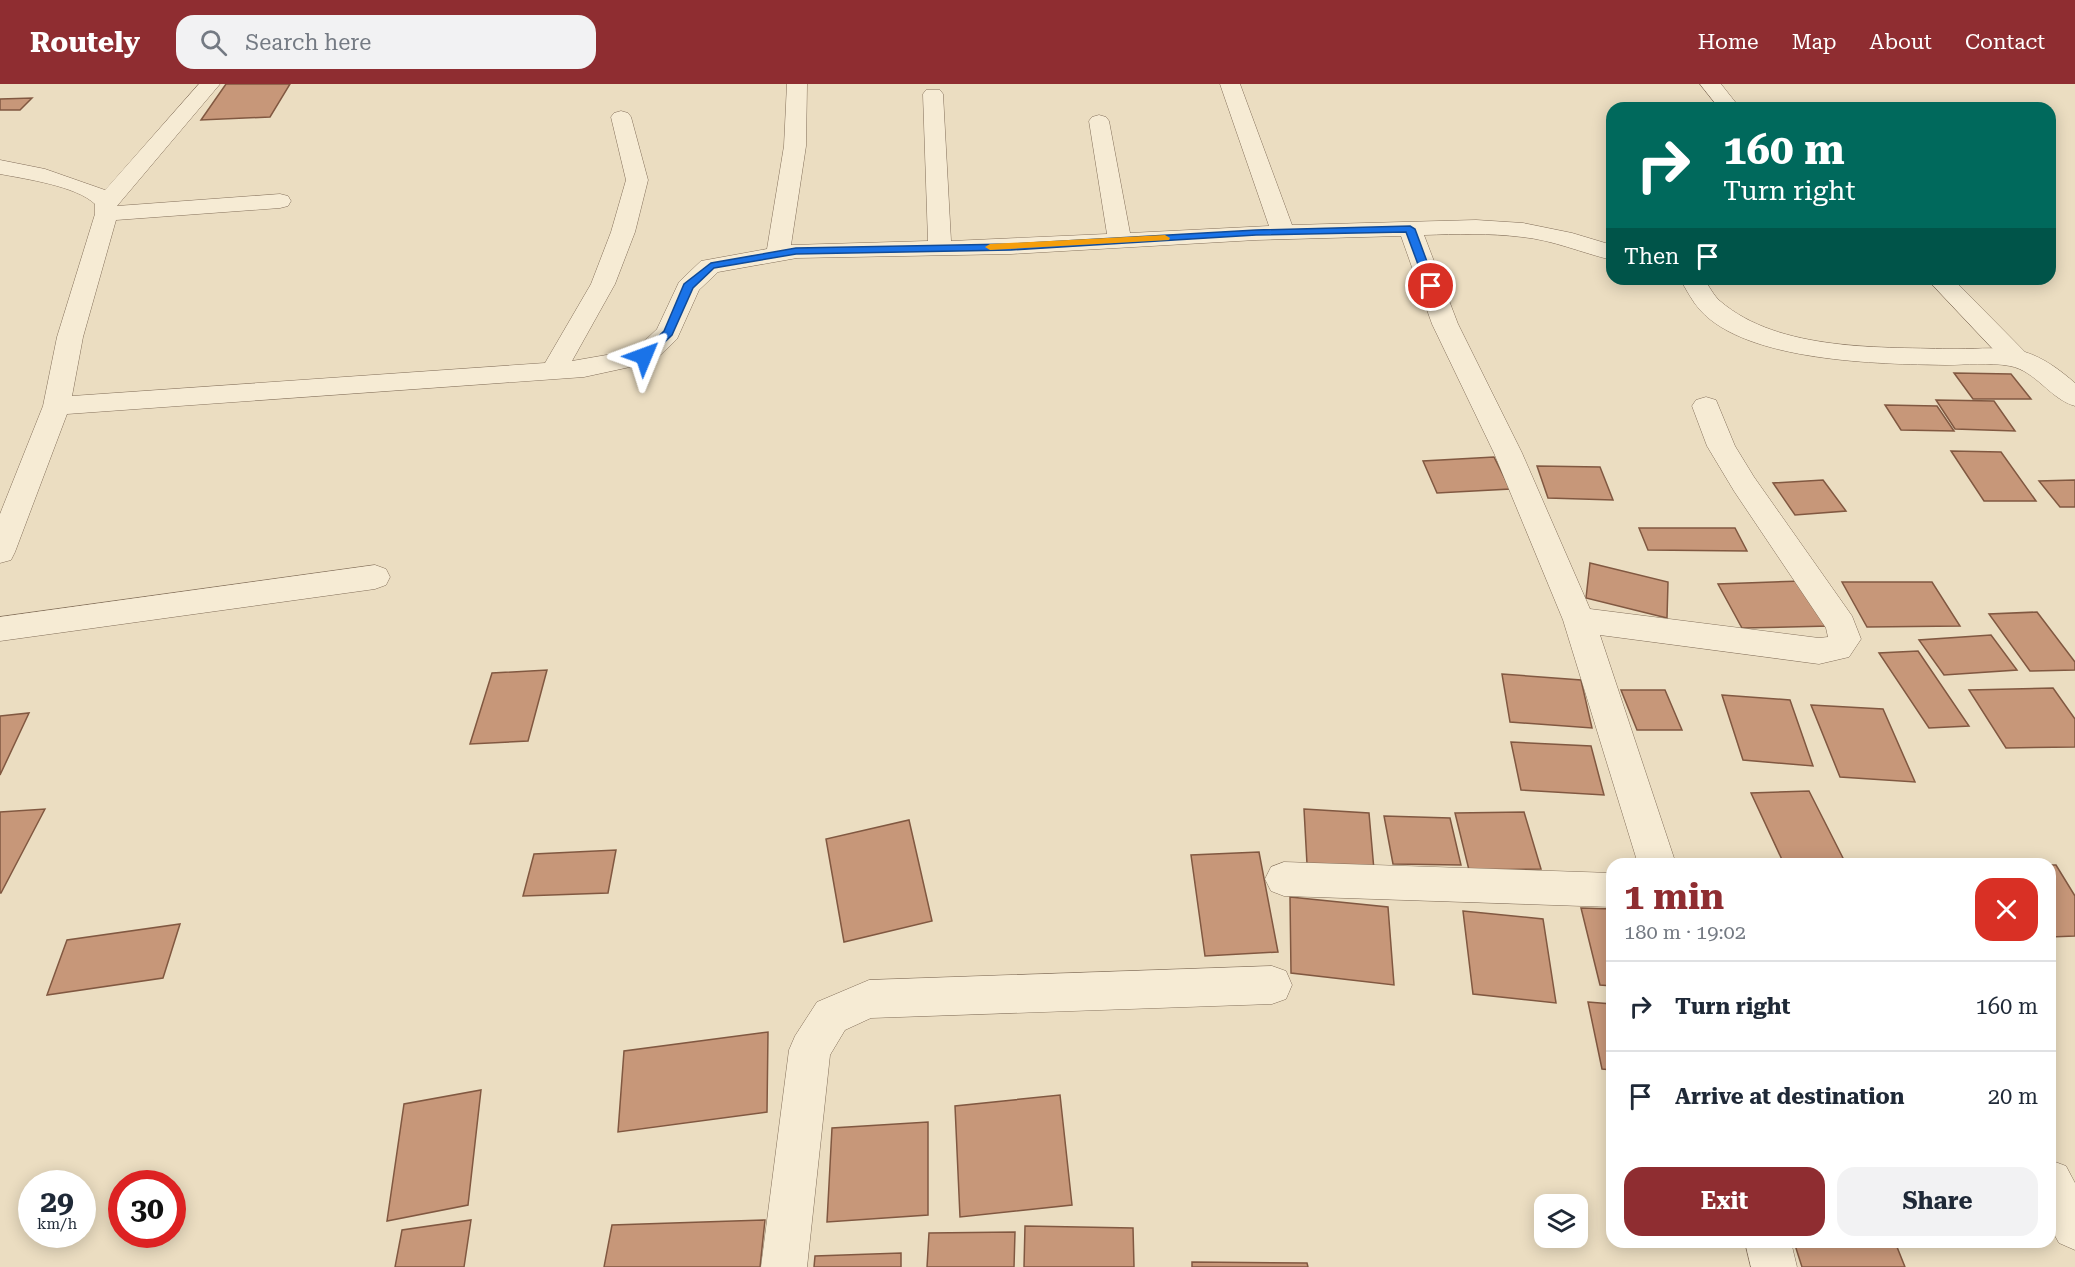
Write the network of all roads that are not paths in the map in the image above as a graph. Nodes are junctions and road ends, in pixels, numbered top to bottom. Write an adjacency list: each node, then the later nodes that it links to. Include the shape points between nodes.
1 (210, 84): 11 (street)
2 (797, 84): 17 (street, via 795,146)
3 (1230, 84): 13 (street)
4 (1710, 84): 6 (street)
5 (933, 94): 15 (street)
6 (1725, 102)
7 (621, 117): 21 (street, via 637,180 603,284)
8 (1099, 122): 14 (street)
9 (0, 167): 11 (street, via 95,192)
10 (280, 201): 11 (street)
11 (106, 209): 23 (street, via 70,336)
12 (1410, 229): 13 (street); 16 (street, via 1523,230); 27 (street, via 1445,324 1508,453)
13 (1283, 232): 14 (street)
14 (1120, 241): 15 (street)
15 (940, 248): 17 (street)
16 (1606, 251)
17 (778, 254): 21 (street, via 711,266 688,287 668,333 644,356)
18 (1695, 285): 20 (street, via 1717,313 1771,339 1865,355)
19 (1945, 285): 20 (street)
20 (2017, 359): 22 (street, via 2041,369)
21 (554, 371): 23 (street)
22 (2075, 397)
23 (57, 406): 25 (street)
24 (1706, 406): 27 (street, via 1721,446 1841,625 1845,639 1838,648 1819,651)
25 (0, 552)
26 (375, 577): 28 (street)
27 (1579, 620): 29 (street)
28 (0, 629)
29 (1655, 858)
30 (1284, 879): 31 (street)
31 (1606, 890)
32 (1272, 985): 36 (street, via 869,999 831,1016 810,1050)
33 (2056, 1193): 34 (street)
34 (2075, 1227)
35 (1769, 1248): 37 (street)
36 (784, 1267)
37 (1774, 1267)

